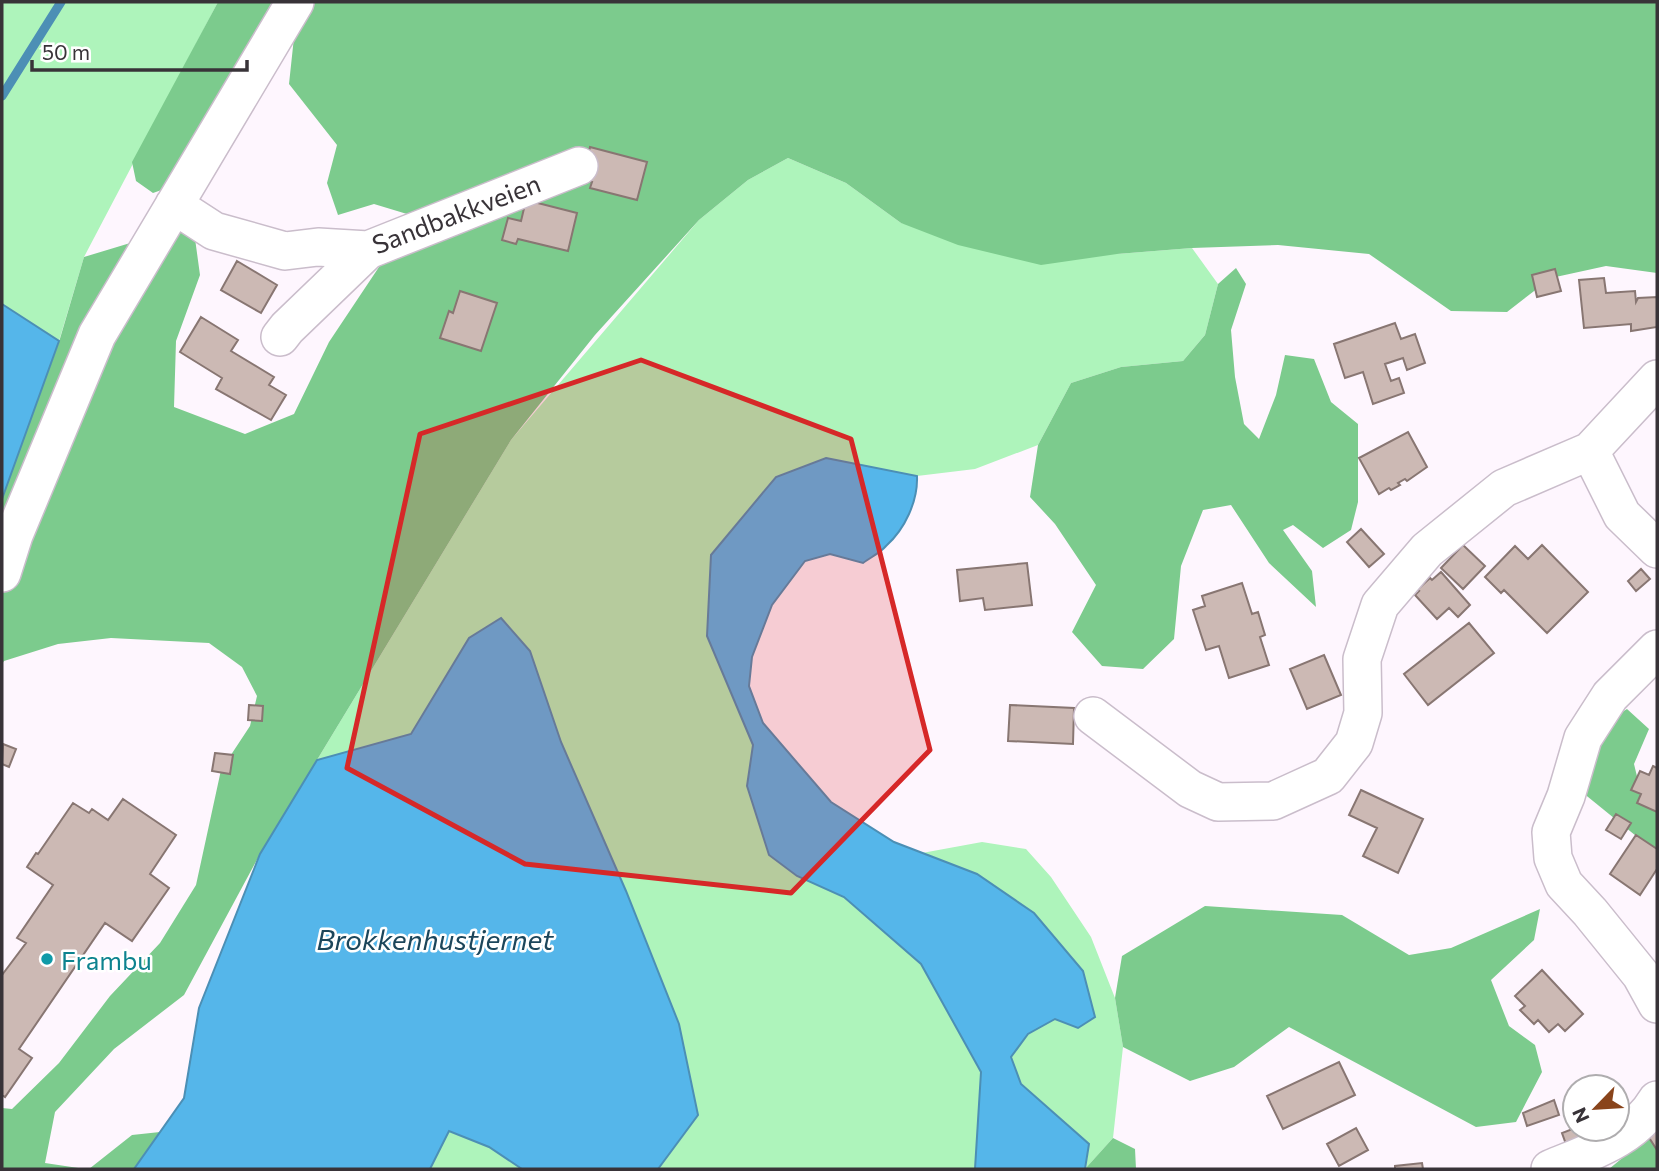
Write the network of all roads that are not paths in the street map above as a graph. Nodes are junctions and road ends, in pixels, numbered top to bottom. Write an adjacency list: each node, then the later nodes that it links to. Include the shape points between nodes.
1 (295, 2): 3 (street)
2 (579, 166): 4 (street, Sandbakkveien)
3 (174, 205): 4 (street, Sandbakkveien, via 214,230 285,251 318,247); 9 (street, via 97,335)
4 (368, 250): 5 (street)
5 (280, 337)
6 (1657, 379): 7 (street)
7 (1590, 451): 8 (street, via 1622,515); 11 (street, via 1504,488 1427,550 1380,606 1362,659 1363,713 1354,743 1328,776 1273,801 1218,802 1191,789)
8 (1657, 549)
9 (2, 573)
10 (1657, 649): 12 (street, via 1610,696 1583,738 1551,832 1553,858 1564,884 1641,975)
11 (1093, 716)
12 (1657, 1004)
13 (1657, 1100): 14 (street, via 1632,1131)
14 (1550, 1169)

